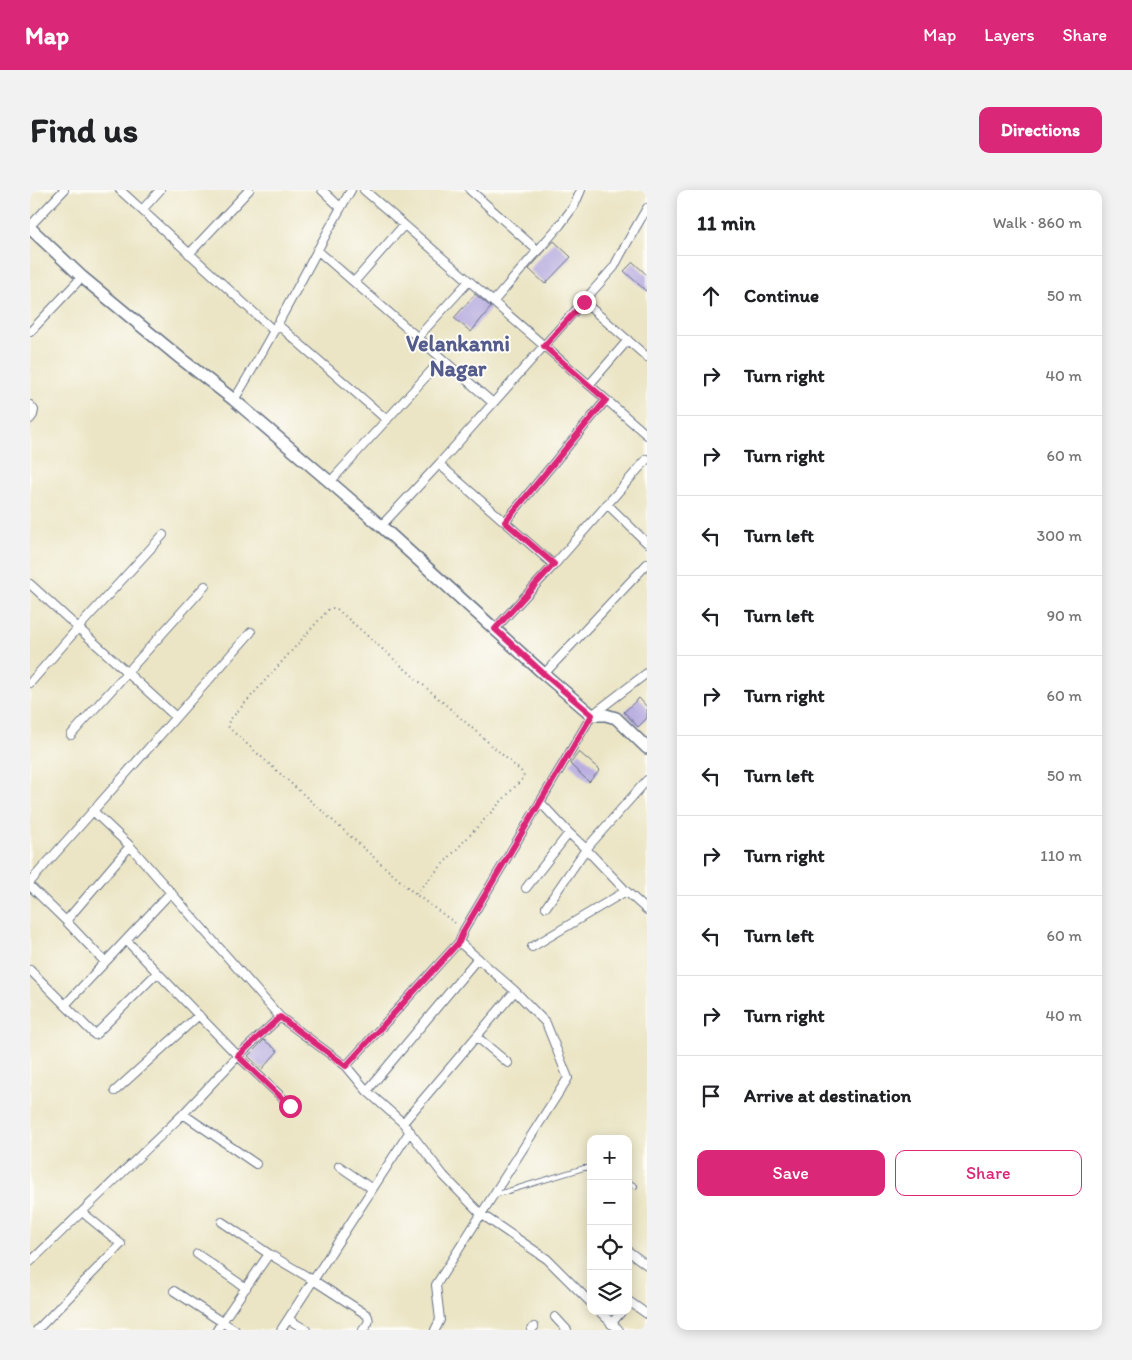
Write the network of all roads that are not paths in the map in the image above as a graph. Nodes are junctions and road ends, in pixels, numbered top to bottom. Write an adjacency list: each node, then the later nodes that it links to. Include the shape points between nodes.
1 (64, 190): 14 (street)
2 (120, 190): 12 (street)
3 (160, 190): 12 (street)
4 (249, 190): 17 (street)
5 (322, 190): 10 (street)
6 (351, 190): 10 (street)
7 (364, 190): 13 (street)
8 (470, 190): 16 (street)
9 (581, 190): 16 (street, via 568,215)
10 (341, 208): 15 (street)
11 (647, 208): 22 (street, via 614,267)
12 (142, 210): 17 (street)
13 (404, 225): 19 (street); 20 (street)
14 (30, 227): 18 (main road)
15 (317, 250): 20 (street); 23 (street)
16 (538, 251): 21 (street)
17 (189, 254): 23 (street)
18 (82, 277): 24 (street); 31 (main road)
19 (469, 281): 21 (street); 25 (street)
20 (354, 282): 25 (street)
21 (493, 302): 27 (street)
22 (584, 302): 26 (street); 27 (street)
23 (275, 328): 31 (street); 36 (street)
24 (30, 332)
25 (418, 337): 29 (street)
26 (628, 340): 28 (street); 30 (street)
27 (544, 346): 30 (street); 33 (street)
28 (647, 357)
29 (442, 359): 33 (street); 36 (street)
30 (590, 385): 32 (street)
31 (234, 400): 40 (main road)
32 (606, 400): 37 (street); 42 (street)
33 (493, 403): 39 (street)
34 (30, 405): 35 (street, via 34,410)
35 (30, 419)
36 (386, 420): 40 (street)
37 (647, 435)
38 (647, 458): 41 (street)
39 (439, 464): 42 (street); 43 (street)
40 (330, 482): 43 (main road)
41 (607, 504): 45 (street); 46 (street)
42 (505, 522): 46 (street)
43 (382, 526): 51 (main road)
44 (163, 535): 50 (street)
45 (647, 543)
46 (554, 564): 51 (street)
47 (647, 564): 55 (street)
48 (205, 586): 53 (street)
49 (32, 588): 50 (street)
50 (78, 628): 53 (street); 56 (street)
51 (495, 629): 55 (main road)
52 (250, 632): 58 (street)
53 (127, 672): 58 (street); 59 (street)
54 (647, 673): 57 (street)
55 (544, 674): 57 (main road)
56 (30, 683)
57 (592, 715): 60 (main road, via 616,718); 62 (street)
58 (176, 717): 63 (street)
59 (71, 735)
60 (647, 748)
61 (647, 780): 66 (street)
62 (540, 802): 64 (street); 76 (street)
63 (93, 811): 65 (street); 67 (street)
64 (569, 833): 66 (street); 69 (street)
65 (130, 846): 71 (street); 74 (street)
66 (586, 848): 70 (street); 72 (street)
67 (30, 882)
68 (30, 886): 74 (street)
69 (526, 888)
70 (626, 891): 73 (street); 77 (street)
71 (171, 892): 75 (street); 85 (street)
72 (546, 907)
73 (647, 910)
74 (66, 921): 79 (street)
75 (126, 940): 79 (street); 81 (street)
76 (459, 942): 78 (street); 89 (street)
77 (532, 947)
78 (478, 958): 82 (street); 91 (street)
79 (105, 962): 83 (street)
80 (30, 970): 83 (street)
81 (158, 973): 83 (street, via 96,1035); 84 (street)
82 (515, 991): 86 (street); 102 (street, via 546,1023 568,1078)
83 (65, 1005)
84 (199, 1015): 87 (street); 90 (street)
85 (280, 1017): 87 (street); 89 (street)
86 (476, 1036): 88 (street); 94 (street)
87 (238, 1056): 92 (street); 93 (street)
88 (508, 1063)
89 (346, 1066): 91 (street)
90 (116, 1091)
91 (367, 1091): 94 (street)
92 (290, 1106)
93 (183, 1114): 96 (street); 103 (street)
94 (403, 1123): 95 (street)
95 (410, 1130): 101 (street); 104 (street, via 444,1176)
96 (256, 1164)
97 (339, 1166): 101 (street)
98 (587, 1168): 102 (lane)
99 (632, 1184): 100 (lane)
100 (635, 1186)
101 (371, 1188): 111 (street)
102 (495, 1194): 104 (street)
103 (82, 1212): 109 (street); 123 (street, via 121,1244)
104 (481, 1214): 114 (street, via 546,1259); 129 (street, via 436,1285 440,1320)
105 (222, 1222): 107 (street)
106 (197, 1254): 112 (street)
107 (270, 1254): 111 (street); 112 (street)
108 (632, 1254): 110 (street)
109 (30, 1262)
110 (647, 1265)
111 (313, 1280): 120 (street); 128 (street, via 366,1315 369,1321)
112 (246, 1288): 121 (street)
113 (174, 1291): 121 (street)
114 (587, 1299)
115 (632, 1303): 116 (street)
116 (647, 1314)
117 (603, 1315): 122 (street)
118 (619, 1315): 122 (street)
119 (555, 1317): 130 (street)
120 (288, 1319): 126 (street); 127 (street)
121 (222, 1322): 124 (street); 125 (street)
122 (611, 1324): 131 (street)
123 (37, 1330)
124 (217, 1330)
125 (235, 1330)
126 (281, 1330)
127 (306, 1330)
128 (363, 1330)
129 (435, 1330)
130 (567, 1330)
131 (618, 1330)

